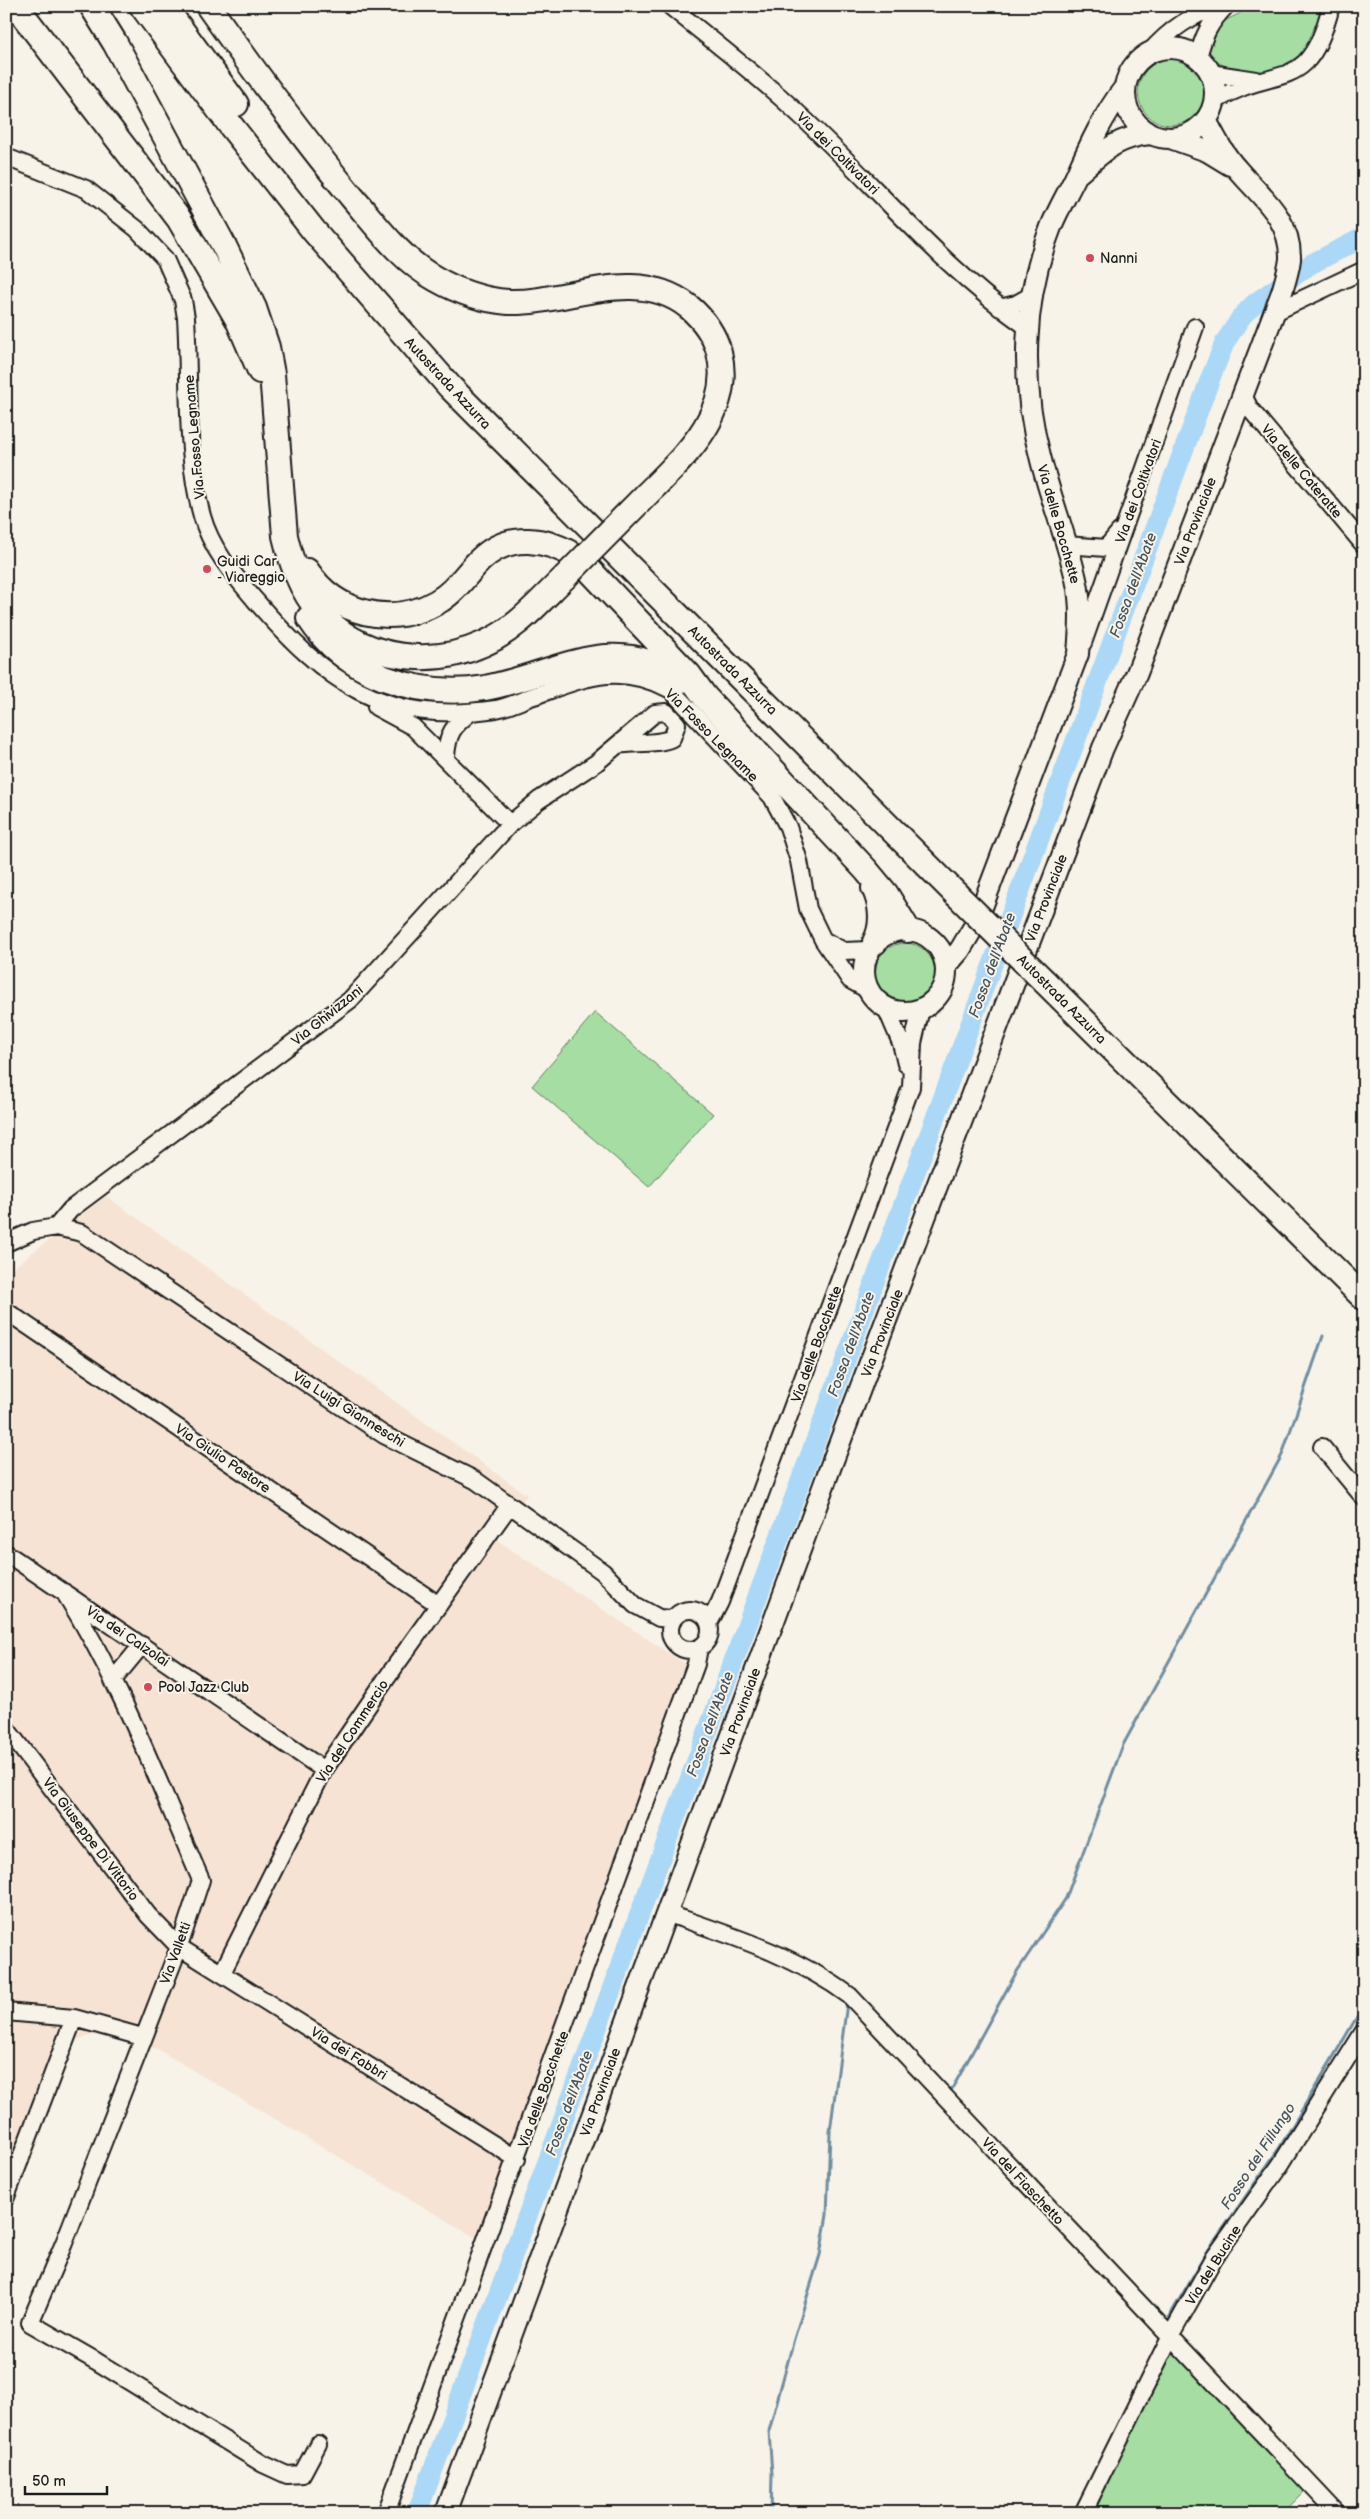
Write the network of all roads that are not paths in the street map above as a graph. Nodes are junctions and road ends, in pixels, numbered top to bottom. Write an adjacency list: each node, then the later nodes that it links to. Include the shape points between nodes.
1 (16, 6): 27 (highway, via 192,238 238,320)
2 (92, 6): 27 (highway, via 224,246 254,308 270,360)
3 (208, 6): 29 (highway, bridge, via 355,200 404,256 434,278 470,294 508,302 555,298 623,286 670,295 698,314 713,336 721,360 722,382 718,401 710,421 692,446 565,577 517,623 495,639 458,653 417,657 372,648 335,627 322,614 302,586)
4 (670, 6): 22 (street, Via dei Coltivatori, via 790,105 922,238)
5 (1220, 6): 9 (street, via 1174,28)
6 (1226, 6): 10 (street, via 1206,31)
7 (1331, 6): 11 (street, via 1321,40 1306,62 1283,77)
8 (150, 10): 46 (highway, Autostrada Azzurra, via 424,336)
9 (1150, 53): 10 (main road, via 1175,48); 12 (main road, via 1133,67)
10 (1204, 65): 11 (street); 13 (main road, via 1214,82)
11 (1266, 80): 13 (street, via 1239,87)
12 (1125, 86): 15 (main road, via 1130,114 1140,128); 19 (main road, Via delle Bocchette, via 1087,148)
13 (1215, 101): 14 (main road)
14 (1206, 120): 16 (main road, via 1186,136); 18 (main road, Via Provinciale)
15 (1150, 134): 16 (main road); 19 (main road, Via delle Bocchette, via 1112,145)
16 (1173, 138): 18 (main road, Via Provinciale, via 1207,151)
17 (6, 158): 33 (street, Via Fosso Legname, via 86,189 137,229 165,259 183,300 196,491 212,540 226,565 293,642 322,668)
18 (1236, 169): 23 (main road, Via Provinciale, via 1274,208 1287,235 1290,259)
19 (1076, 176): 21 (main road, Via delle Bocchette, via 1052,226)
20 (1364, 270): 23 (street)
21 (1032, 295): 22 (street); 24 (main road, Via delle Bocchette)
22 (1000, 308): 24 (street, Via dei Coltivatori)
23 (1275, 312): 26 (main road, Via Provinciale)
24 (1027, 327): 30 (main road, Via delle Bocchette, via 1032,412 1040,458)
25 (1196, 327): 28 (street, Via dei Coltivatori)
26 (1243, 395): 31 (street, Via delle Cateratte, via 1250,409); 69 (main road, Via Provinciale, via 1137,673 1103,748 1054,876)
27 (274, 411): 29 (highway)
28 (1127, 522): 30 (street, via 1106,548); 32 (street, Via dei Coltivatori)
29 (285, 535): 34 (highway, via 289,580 319,632 352,662 396,682 432,690 470,690 594,658 620,655 657,664); 34 (highway, via 317,585 332,598 357,611 387,615 412,612 437,602 456,588 479,561 498,548 522,541 550,543 578,558 690,675)
30 (1066, 545): 32 (main road, Via delle Bocchette, via 1077,580 1081,616)
31 (1364, 545)
32 (1078, 654): 41 (main road, Via delle Bocchette)
33 (364, 695): 35 (street, Via Fosso Legname, via 398,707); 38 (street, via 378,710 414,727)
34 (705, 697): 40 (highway)
35 (432, 712): 36 (street, Via Fosso Legname); 38 (street, via 425,728 430,740)
36 (471, 712): 38 (street, via 452,728); 43 (street, Via Fosso Legname, via 498,709 584,678 607,674 651,680 671,690 772,797 788,827 808,910)
37 (618, 745): 39 (street, Via Ghivizzani)
38 (444, 756): 39 (street)
39 (510, 824): 51 (street, Via Ghivizzani, via 350,1000 71,1209)
40 (866, 870): 42 (highway); 44 (highway, via 879,898 881,931)
41 (976, 923): 42 (main road, via 961,934); 45 (main road, Via delle Bocchette)
42 (918, 933): 44 (main road, via 885,935); 45 (main road, via 943,955)
43 (823, 940): 44 (street, via 844,951); 47 (street, Via Fosso Legname, via 850,980)
44 (872, 946): 47 (main road, via 864,963)
45 (946, 966): 49 (main road, via 941,991)
46 (1048, 974): 53 (highway, Autostrada Azzurra); 54 (highway, Autostrada Azzurra)
47 (868, 990): 48 (main road)
48 (886, 1008): 49 (main road, via 903,1012); 50 (street, via 901,1043)
49 (921, 1009): 50 (street, Via delle Bocchette, via 913,1043)
50 (911, 1087): 62 (street, Via delle Bocchette, via 720,1602)
51 (56, 1227): 52 (street, via 34,1231); 58 (street, Via Luigi Gianneschi, via 82,1233 384,1435 475,1480)
52 (6, 1244)
53 (1364, 1276)
54 (1364, 1298)
55 (6, 1311): 61 (street, Via Giulio Pastore)
56 (1322, 1447): 57 (street)
57 (1364, 1498)
58 (510, 1506): 61 (street, Via del Commercio); 63 (street, Via Luigi Gianneschi, via 603,1572 635,1605)
59 (6, 1553): 60 (street, Via dei Calzolai)
60 (64, 1592): 64 (street, Via dei Calzolai); 66 (street, Via Valletti)
61 (439, 1605): 68 (street, Via del Commercio)
62 (705, 1618): 63 (street, via 689,1610 677,1614); 65 (street, Via delle Bocchette, via 710,1634)
63 (667, 1623): 65 (street, via 676,1644)
64 (142, 1645): 66 (street); 68 (street, Via dei Calzolai)
65 (694, 1654): 76 (street, Via delle Bocchette)
66 (114, 1679): 70 (street, Via Valletti, via 201,1880)
67 (6, 1728): 70 (street, Via Giuseppe Di Vittorio, via 148,1915)
68 (324, 1770): 71 (street, Via del Commercio)
69 (666, 1913): 78 (street, Via del Fiaschetto, via 755,1945 822,1976 850,1996); 81 (main road, Via Provinciale)
70 (179, 1947): 71 (street, Via dei Fabbri); 75 (street, Via Valletti)
71 (222, 1973): 76 (street, Via dei Fabbri)
72 (6, 2012): 73 (street)
73 (74, 2018): 75 (street); 77 (street)
74 (1364, 2031): 78 (street, Via del Bucine, via 1281,2164 1214,2258)
75 (142, 2037): 79 (street, Via Valletti, via 30,2323 96,2360 263,2464 288,2475 302,2474)
76 (517, 2160): 80 (street, Via delle Bocchette)
77 (6, 2197)
78 (1170, 2338): 82 (street, Via del Bucine); 83 (street, Via del Fiaschetto)
79 (318, 2444)
80 (386, 2513)
81 (446, 2513)
82 (1083, 2513)
83 (1337, 2513)

